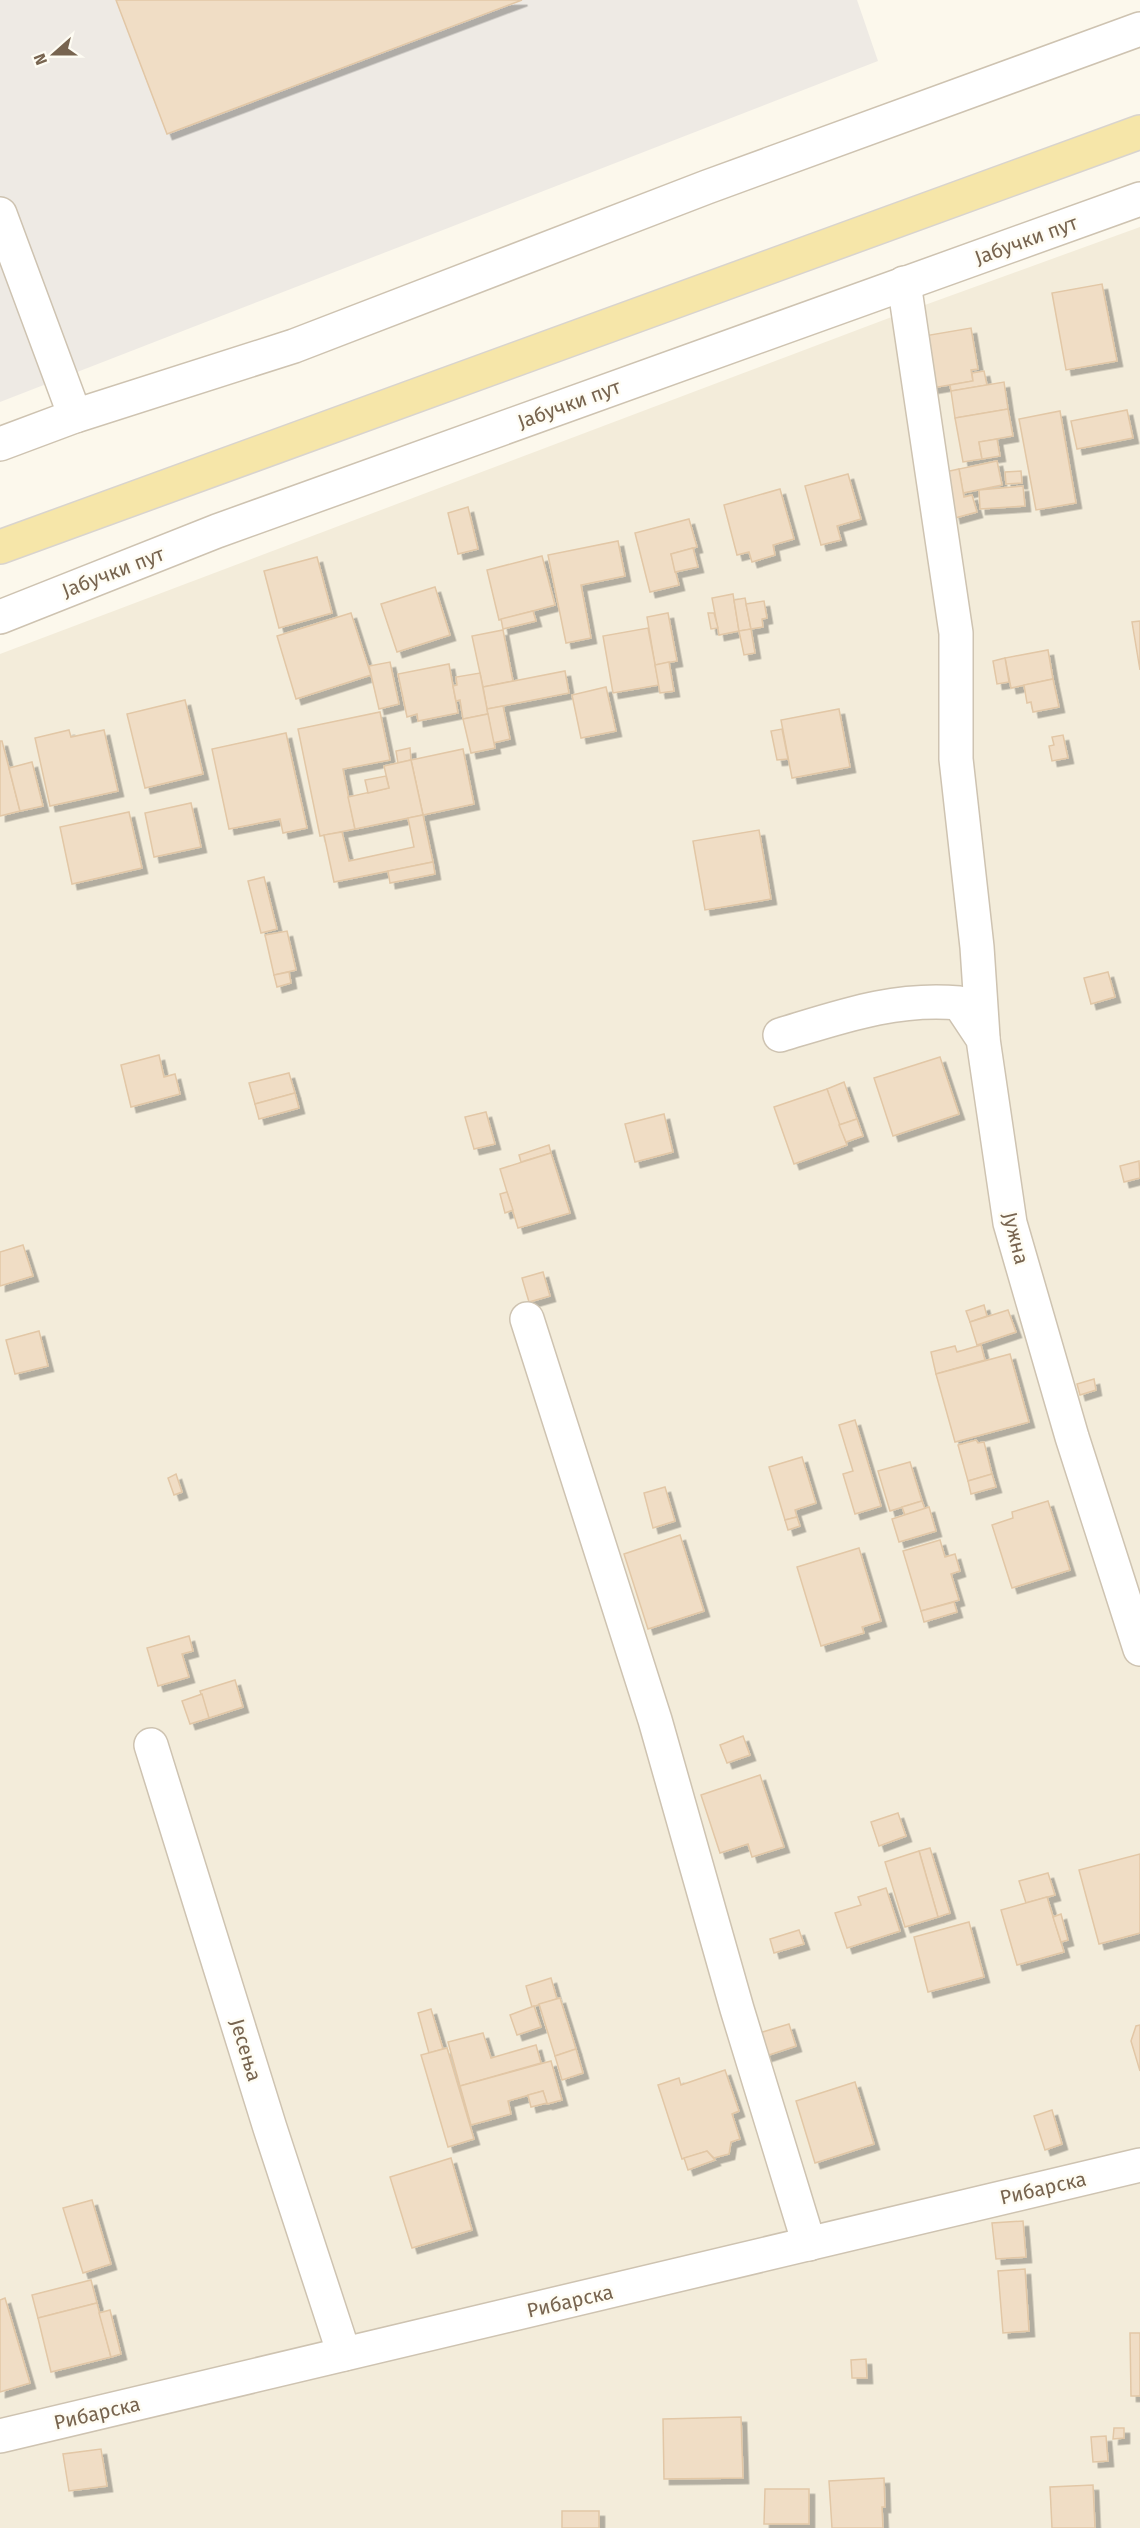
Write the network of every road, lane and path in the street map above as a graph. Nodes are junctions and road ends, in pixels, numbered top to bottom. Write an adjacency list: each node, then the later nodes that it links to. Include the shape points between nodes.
1 (1140, 29): 6 (street, via 707,187 294,346)
2 (1140, 132): 8 (main road)
3 (1140, 199): 5 (street, Јабучки пут)
4 (0, 214): 6 (street)
5 (904, 284): 9 (street, Јабучки пут, via 217,531); 11 (street, via 956,633 956,759)
6 (75, 417): 7 (street)
7 (0, 444)
8 (0, 547)
9 (0, 617)
10 (780, 1035): 11 (street, Јужна, via 874,1007 928,1000 958,1003)
11 (983, 1039): 13 (street, Јужна, via 1010,1223 1072,1437)
12 (527, 1319): 16 (street, via 652,1710)
13 (1140, 1648)
14 (151, 1746): 17 (street, Јесења)
15 (1140, 2165): 16 (street, Рибарска)
16 (809, 2244): 17 (street, Рибарска)
17 (344, 2354): 18 (street, Рибарска)
18 (0, 2436)

